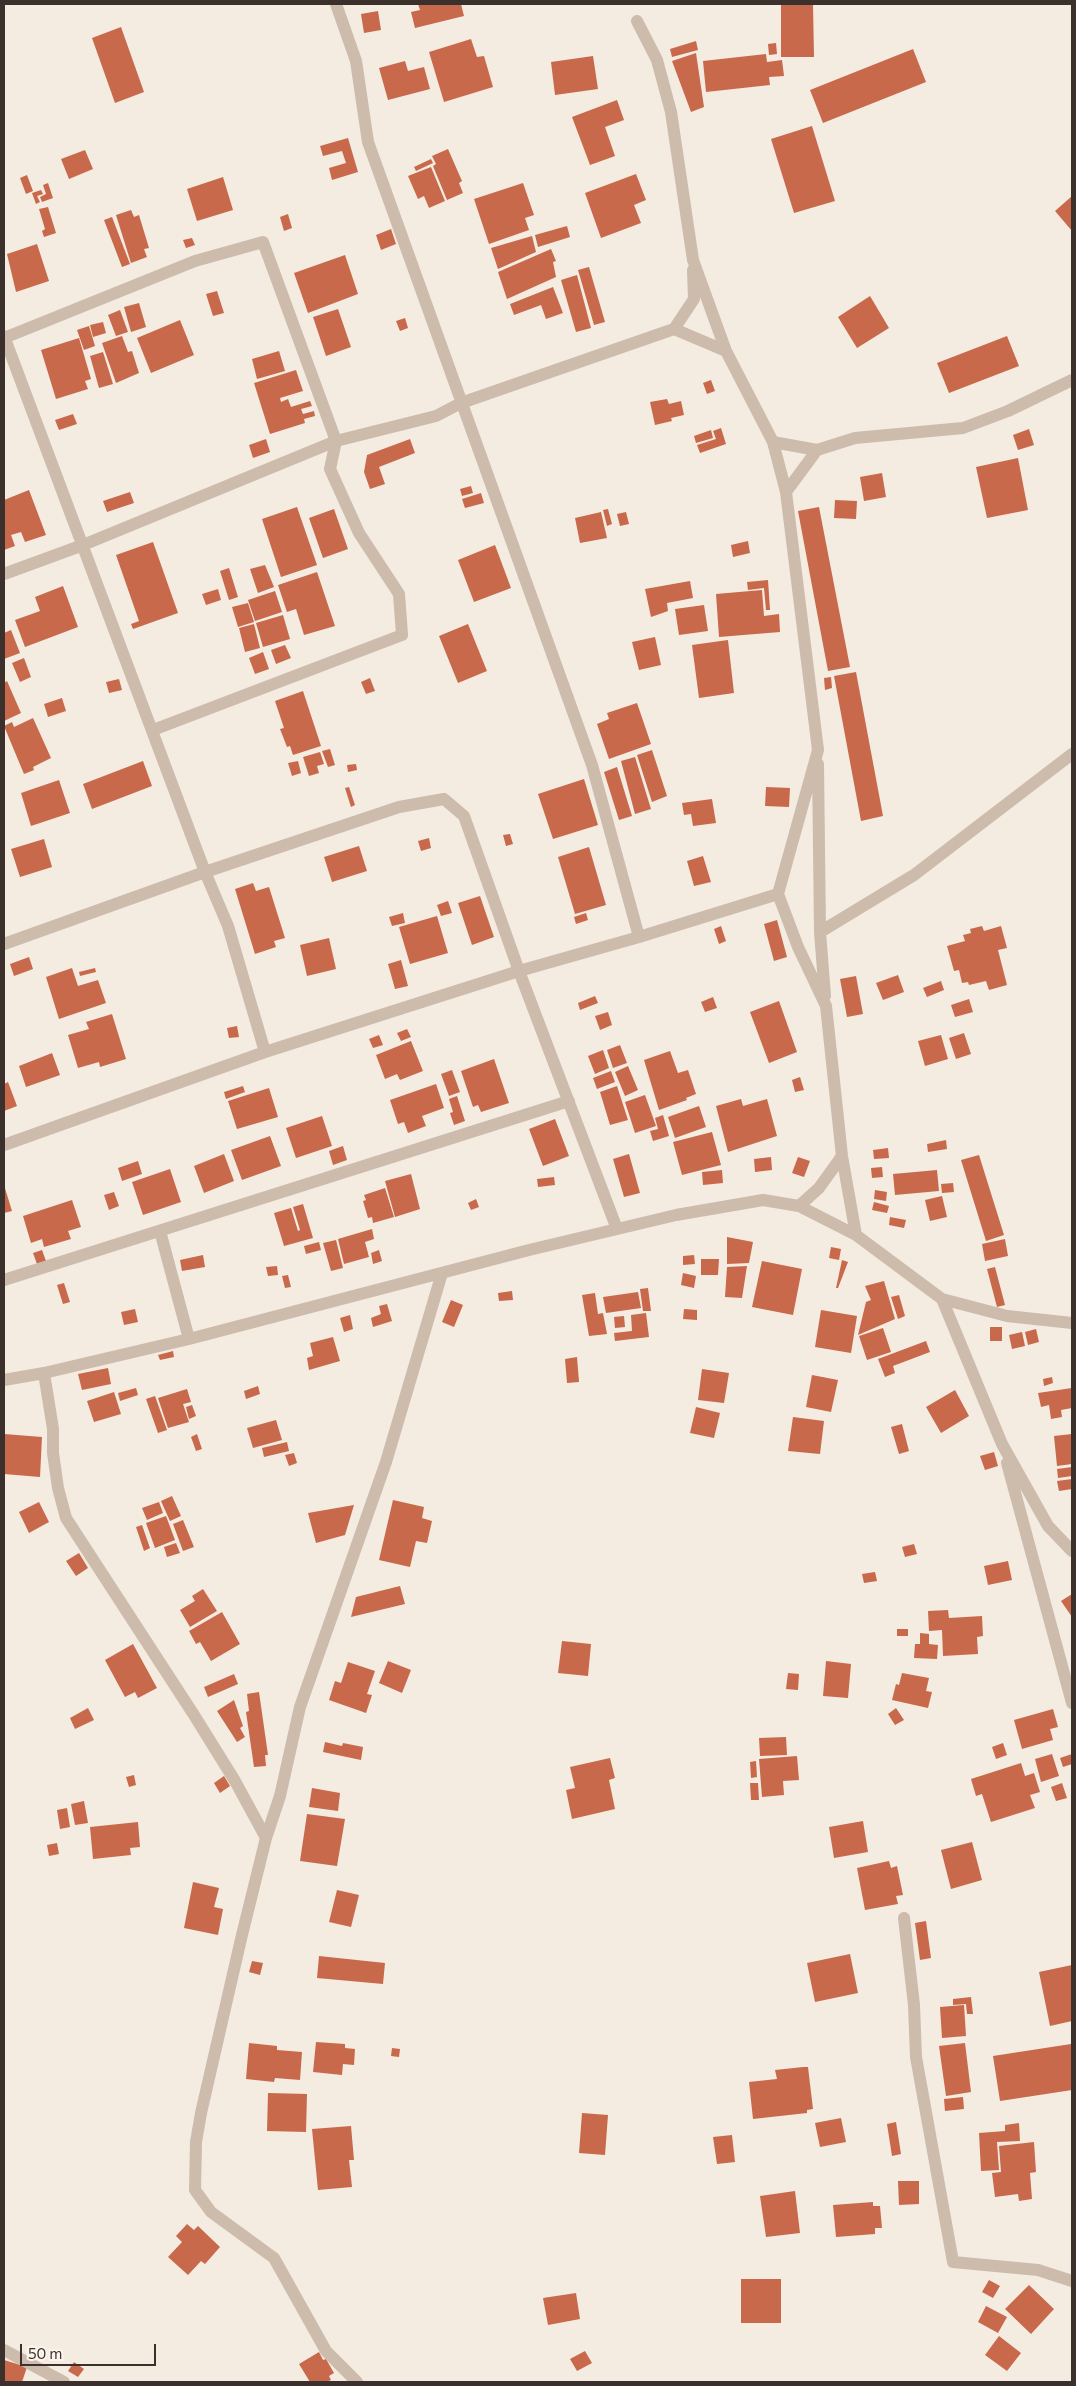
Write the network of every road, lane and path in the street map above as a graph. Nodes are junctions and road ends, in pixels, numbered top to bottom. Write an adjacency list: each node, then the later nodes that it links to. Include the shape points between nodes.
1 (336, 4): 8 (street, via 356,61 368,142)
2 (637, 21): 3 (street, via 657,60 671,112)
3 (693, 260): 4 (street, via 694,299); 6 (street)
4 (674, 329): 6 (street); 8 (street)
5 (4, 337): 9 (street, via 194,261 263,242); 13 (street)
6 (726, 351): 10 (street)
7 (1072, 380): 11 (street, via 1008,412 963,428 856,438)
8 (460, 403): 9 (street, via 436,416); 21 (street, via 592,765)
9 (336, 441): 13 (street); 15 (street, via 330,469 359,533 398,594 402,635)
10 (773, 442): 11 (street); 12 (street)
11 (816, 450): 12 (street)
12 (786, 492): 16 (street)
13 (83, 545): 14 (street); 15 (street)
14 (4, 574)
15 (153, 730): 18 (street)
16 (818, 750): 19 (street); 20 (street)
17 (1072, 754): 20 (street, via 914,875)
18 (205, 872): 22 (street); 23 (street, via 400,807 444,799 464,816); 25 (street, via 228,926)
19 (778, 894): 21 (street); 24 (street)
20 (820, 932): 24 (street)
21 (639, 937): 23 (street)
22 (4, 944)
23 (519, 971): 25 (street); 26 (street)
24 (826, 1006): 28 (street)
25 (265, 1052): 27 (street)
26 (568, 1101): 30 (street); 31 (street)
27 (4, 1145)
28 (842, 1156): 29 (street, via 819,1188); 32 (street)
29 (799, 1206): 30 (street, via 763,1200); 32 (street)
30 (617, 1229): 33 (street)
31 (160, 1231): 34 (street); 37 (street)
32 (856, 1235): 35 (street)
33 (442, 1273): 37 (street); 43 (street, via 386,1462 300,1707 280,1796)
34 (4, 1280)
35 (942, 1299): 36 (street, via 1007,1316); 40 (street)
36 (1072, 1323)
37 (189, 1339): 38 (street)
38 (44, 1373): 39 (street); 43 (street, via 58,1488 66,1518 194,1715)
39 (4, 1380)
40 (1002, 1444): 41 (street, via 1048,1526); 42 (street)
41 (1072, 1551)
42 (1072, 1703)
43 (266, 1838): 48 (street, via 201,2113 196,2142 195,2190 211,2212 274,2258 326,2351)
44 (904, 1918): 45 (street, via 914,2004 916,2057 953,2262 1038,2270)
45 (1072, 2281)
46 (4, 2350): 47 (street)
47 (64, 2382)
48 (357, 2382)

